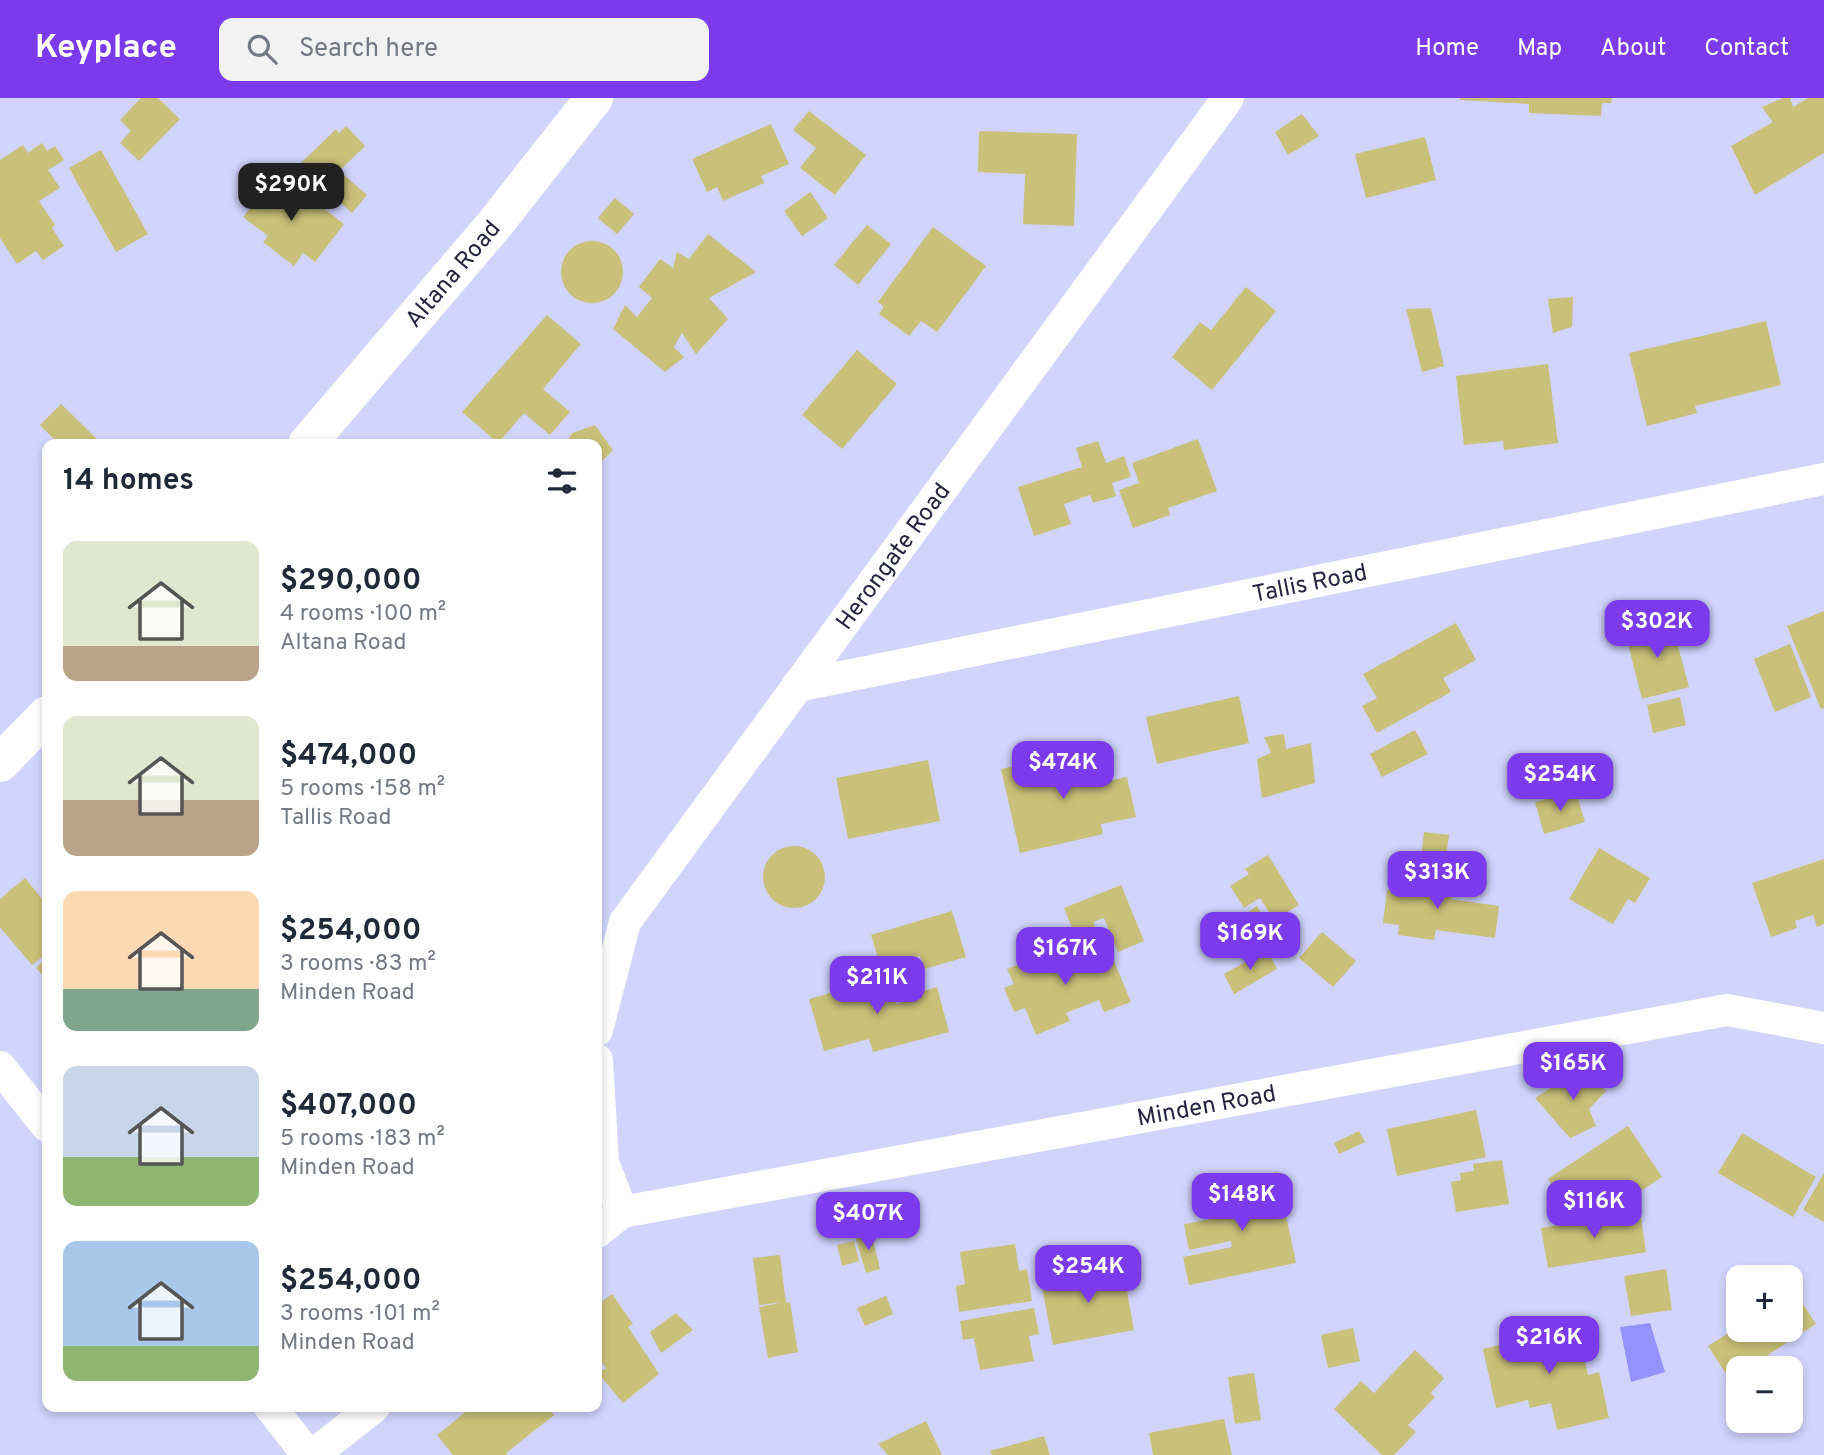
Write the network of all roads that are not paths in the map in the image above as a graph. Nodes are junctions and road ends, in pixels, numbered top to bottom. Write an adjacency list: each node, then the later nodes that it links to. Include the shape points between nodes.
1 (594, 98): 3 (main road, Altana Road, via 494,225)
2 (1228, 98): 5 (street, Herongate Road)
3 (311, 439)
4 (1824, 479): 5 (street, Tallis Road)
5 (797, 686): 8 (street, Herongate Road, via 625,922)
6 (42, 720): 7 (main road)
7 (0, 762)
8 (602, 1011)
9 (1824, 1028): 13 (street, Minden Road, via 1727,1010)
10 (0, 1067): 11 (street)
11 (42, 1120)
12 (602, 1145): 13 (street, via 603,1162)
13 (622, 1212): 14 (street, Minden Road)
14 (602, 1228)
15 (274, 1412): 17 (street)
16 (368, 1412): 18 (street)
17 (308, 1455)
18 (313, 1455)

